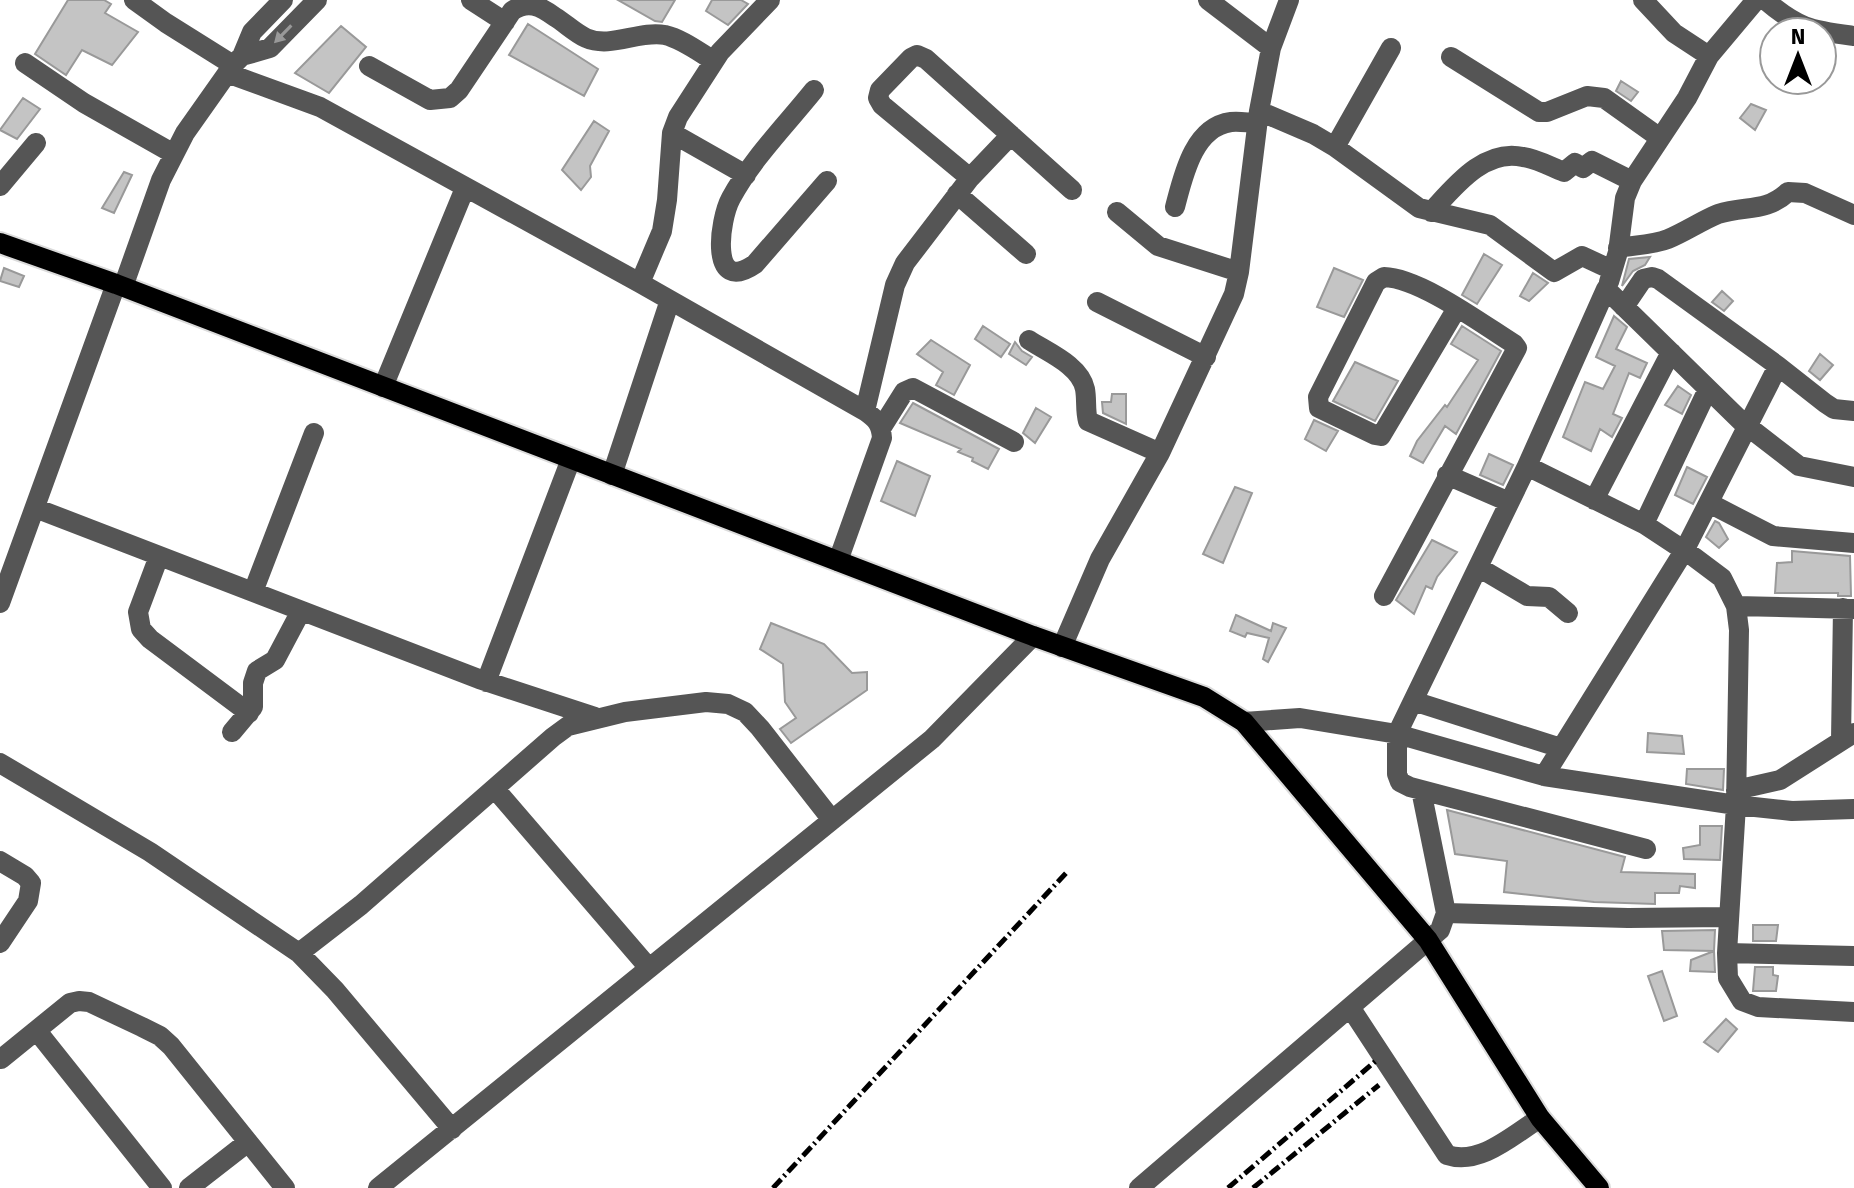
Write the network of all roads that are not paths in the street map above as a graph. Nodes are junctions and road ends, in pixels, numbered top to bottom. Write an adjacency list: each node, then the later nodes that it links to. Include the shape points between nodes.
1 (134, 0): 19 (street)
2 (283, 0): 19 (street, via 252,32)
3 (317, 0): 19 (street, one-way to 19, via 270,48)
4 (471, 0): 11 (street)
5 (770, 0): 17 (street)
6 (1208, 0): 13 (street)
7 (1289, 0): 13 (street)
8 (1643, 0): 15 (street, via 1674,33)
9 (1756, 0): 15 (street)
10 (1765, 0): 12 (street, via 1799,25)
11 (505, 22): 17 (street, via 521,4 532,3 587,38 603,42 663,34); 20 (street, via 450,98 430,100)
12 (1854, 36)
13 (1271, 48): 22 (street)
14 (1391, 48): 27 (street)
15 (1709, 56): 25 (street)
16 (1451, 57): 25 (street, via 1539,112 1596,95)
17 (714, 61): 23 (street)
18 (25, 63): 28 (street)
19 (234, 65): 28 (street); 34 (street)
20 (369, 66)
21 (814, 90): 29 (street)
22 (1258, 117): 27 (street, via 1313,134); 36 (street, via 1222,124 1203,140 1187,163); 43 (street)
23 (672, 133): 29 (street); 45 (street, via 662,231)
24 (1011, 135): 33 (street); 33 (street, via 926,59 911,58 890,79 880,90 882,105); 35 (street)
25 (1660, 138): 31 (street)
26 (36, 143): 32 (street)
27 (1335, 147): 38 (street, via 1407,202)
28 (174, 154): 46 (street)
29 (746, 175): 30 (street, via 723,220 721,261 730,272 755,264)
30 (827, 181)
31 (1632, 181): 38 (street, via 1592,161 1583,168 1575,163 1564,172 1509,156 1462,178); 41 (street)
32 (0, 186)
33 (963, 186): 42 (street); 57 (street, via 905,263 895,285)
34 (465, 188): 45 (street); 55 (street)
35 (1072, 190)
36 (1175, 207)
37 (1117, 212): 43 (street, via 1158,246)
38 (1431, 212): 44 (street, via 1490,225 1554,272 1582,256)
39 (1854, 215): 41 (street, via 1805,193 1788,192 1766,207 1718,214 1667,239)
40 (0, 243): 46 (main road)
41 (1618, 248): 44 (street)
42 (1026, 254)
43 (1239, 272): 53 (street)
44 (1609, 280): 49 (street); 65 (street)
45 (640, 283): 47 (street)
46 (120, 286): 55 (main road); 72 (street)
47 (670, 300): 57 (street); 66 (street)
48 (1097, 302): 53 (street)
49 (1624, 307): 52 (street); 54 (street, via 1643,279 1652,277)
50 (1457, 308): 50 (street, via 1385,433 1375,435 1319,408 1318,397 1380,279 1410,284); 67 (street, via 1517,348)
51 (1029, 340): 63 (street, via 1080,376 1088,421)
52 (1671, 352): 56 (street); 69 (street)
53 (1206, 357): 63 (street)
54 (1778, 366): 58 (street, via 1834,409); 60 (street)
55 (383, 387): 64 (main road)
56 (1708, 389): 60 (street); 73 (street)
57 (865, 411): 59 (street)
58 (1854, 411)
59 (882, 427): 62 (street, via 904,392 913,388); 77 (street)
60 (1748, 427): 68 (street, via 1799,466); 71 (street)
61 (314, 433): 79 (street)
62 (1014, 442)
63 (1160, 453): 87 (street, via 1100,559)
64 (571, 459): 66 (main road); 88 (street)
65 (1527, 466): 69 (street); 70 (street)
66 (612, 475): 77 (main road)
67 (1447, 475): 70 (street); 80 (street)
68 (1854, 477)
69 (1594, 500): 73 (street)
70 (1509, 502): 78 (street)
71 (1709, 503): 74 (street, via 1773,536); 75 (street)
72 (35, 508): 76 (street); 81 (street)
73 (1644, 524): 75 (street)
74 (1854, 543)
75 (1684, 551): 82 (street, via 1722,578); 96 (street)
76 (159, 556): 79 (street); 90 (street, via 138,612 141,629)
77 (838, 561): 86 (main road)
78 (1478, 567): 85 (street, via 1527,596 1549,597); 89 (street)
79 (253, 592): 84 (street)
80 (1384, 596)
81 (0, 603)
82 (1736, 606): 83 (street); 101 (street)
83 (1849, 609): 95 (street)
84 (301, 611): 88 (street); 90 (street, via 275,660 254,676)
85 (1568, 613)
86 (1033, 636): 87 (main road); 103 (street, via 932,739)
87 (1062, 647): 92 (main road, via 1204,697)
88 (486, 682): 91 (street)
89 (1413, 701): 94 (street); 96 (street)
90 (249, 713): 93 (street)
91 (595, 717): 99 (street, via 568,726); 103 (street, via 706,702 737,708 760,728)
92 (1244, 722): 94 (street, via 1300,718); 108 (main road)
93 (232, 732)
94 (1397, 734): 98 (street); 100 (street, via 1400,782)
95 (1848, 737): 101 (street, via 1780,780)
96 (1561, 748): 98 (street)
97 (0, 763): 110 (street, via 150,852)
98 (1544, 776): 101 (street)
99 (495, 789): 110 (street); 113 (street)
100 (1421, 790): 104 (street); 106 (street)
101 (1736, 797): 102 (street, via 1792,811); 107 (street)
102 (1854, 809)
103 (832, 820): 113 (street)
104 (1646, 849)
105 (0, 861): 109 (street, via 31,883 28,901)
106 (1446, 913): 107 (street); 108 (street, via 1440,930)
107 (1728, 917): 111 (street)
108 (1428, 940): 114 (street); 118 (main road)
109 (0, 943)
110 (299, 953): 119 (street)
111 (1727, 953): 112 (street); 115 (street, via 1728,978 1742,1001 1758,1007)
112 (1854, 956)
113 (649, 968): 119 (street)
114 (1350, 1007): 118 (street, via 1447,1155 1462,1160 1485,1152); 125 (street)
115 (1854, 1012)
116 (37, 1031): 117 (street); 120 (street, via 79,1001 160,1036); 121 (street)
117 (1, 1059)
118 (1540, 1118): 126 (main road)
119 (452, 1129): 124 (street)
120 (248, 1142): 122 (street); 123 (street)
121 (162, 1188)
122 (189, 1188)
123 (285, 1188)
124 (378, 1188)
125 (1139, 1188)
126 (1599, 1188)

